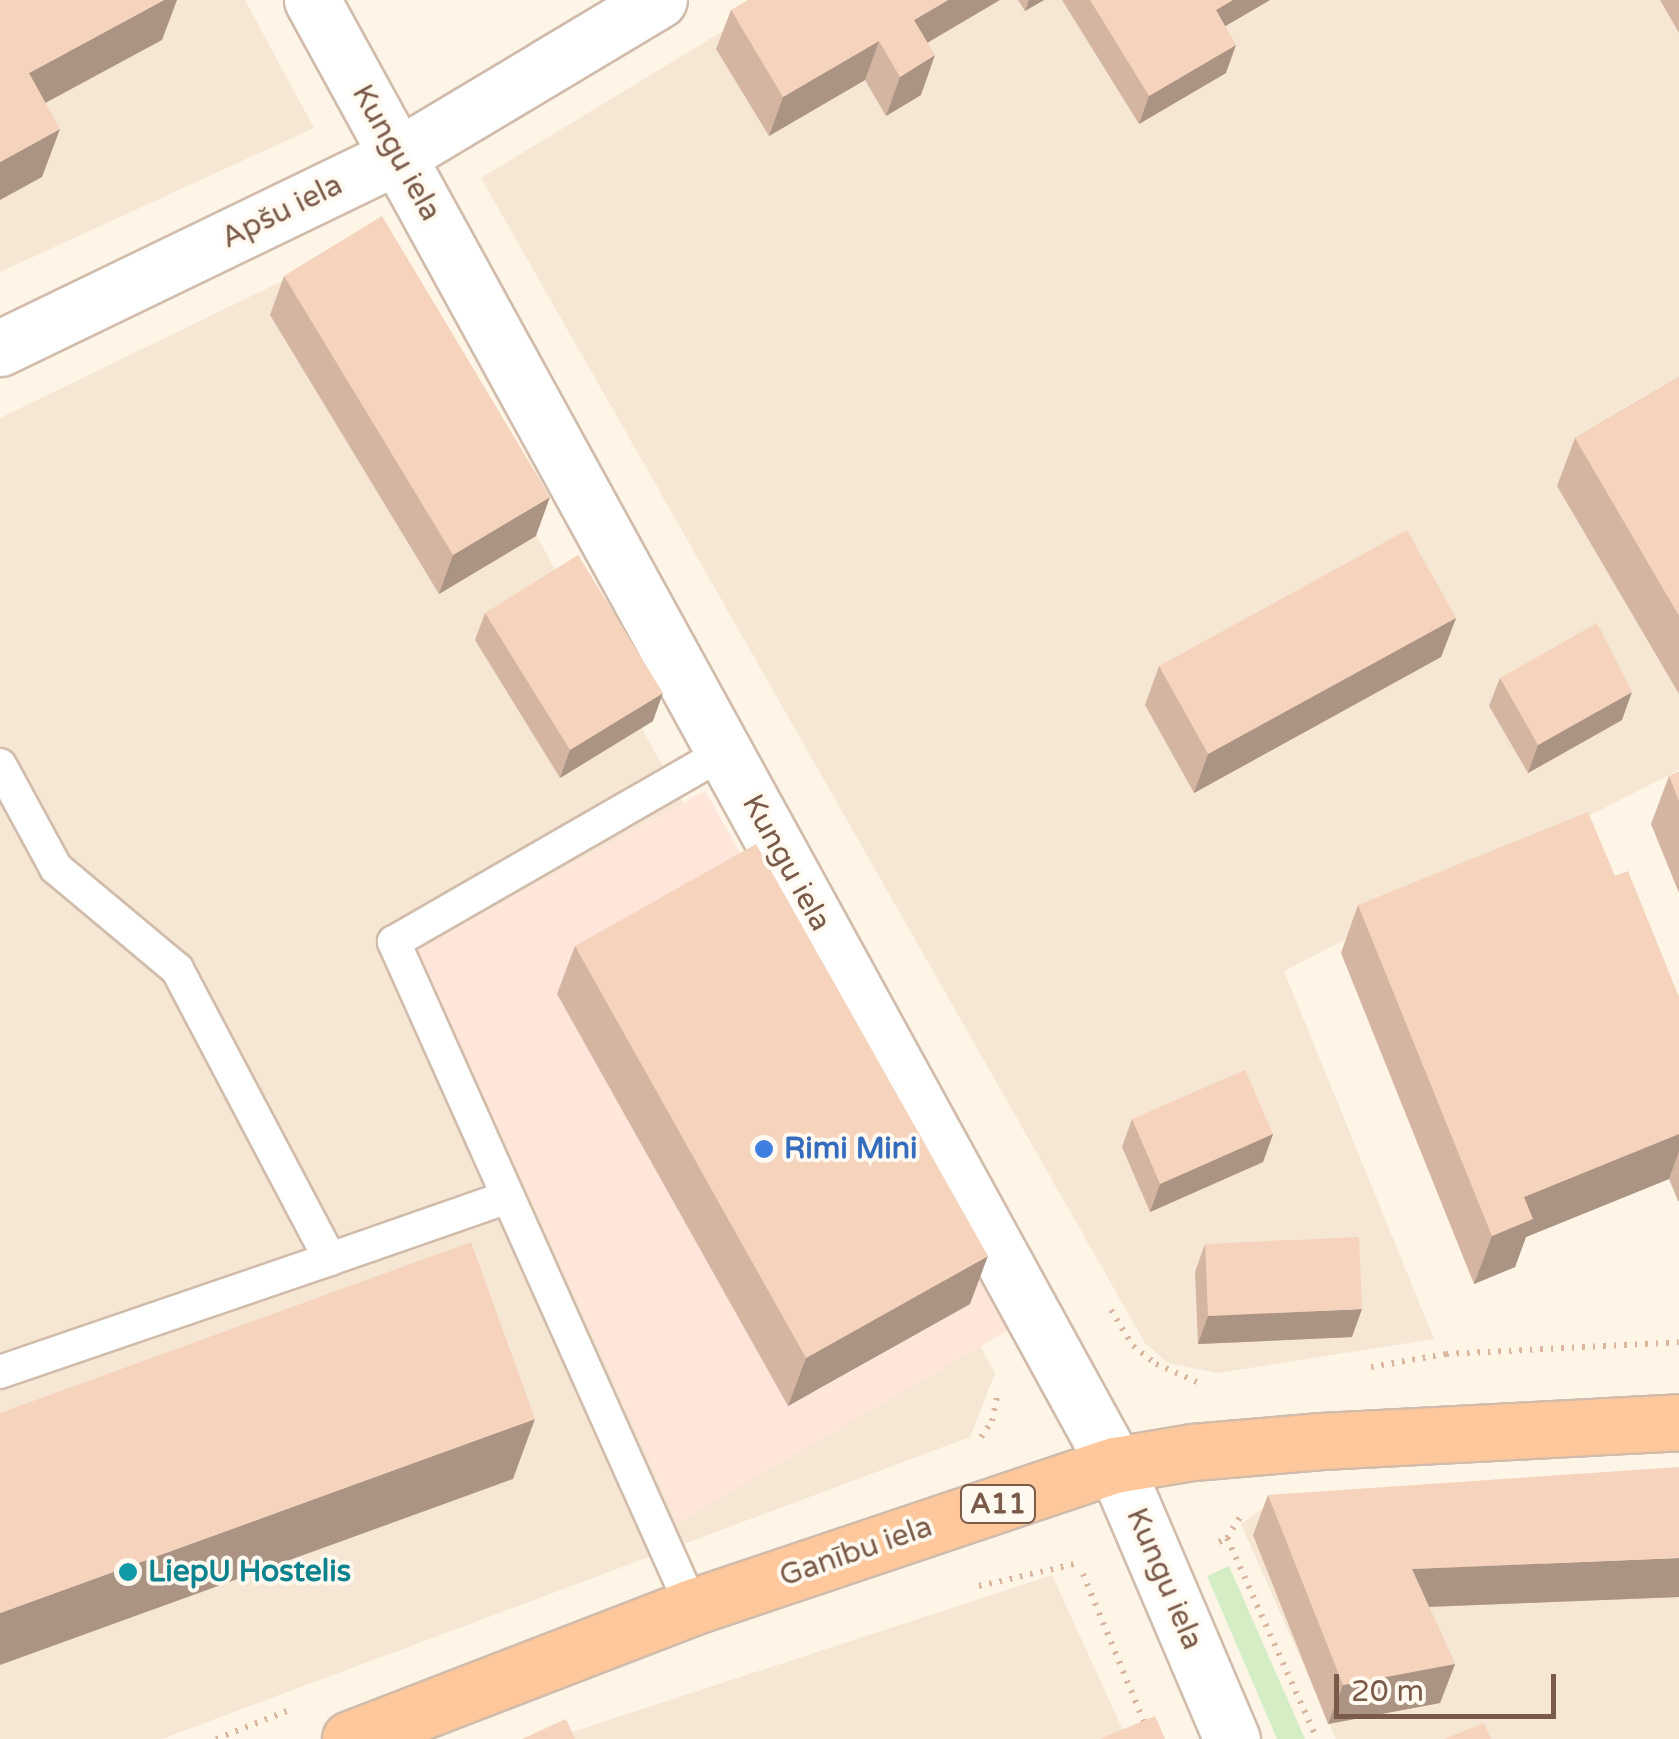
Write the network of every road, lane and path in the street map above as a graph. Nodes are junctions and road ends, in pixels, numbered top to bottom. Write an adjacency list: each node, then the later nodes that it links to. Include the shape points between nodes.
1 (312, 0): 3 (street, Kungu iela)
2 (658, 0): 3 (street, Apšu iela)
3 (398, 156): 4 (street, Apšu iela); 5 (street, Kungu iela)
4 (0, 348)
5 (725, 752): 7 (lane, via 394,942); 15 (street, Kungu iela)
6 (0, 765): 8 (lane, via 56,868 177,969)
7 (508, 1197): 8 (lane); 20 (lane)
8 (330, 1259): 12 (lane)
9 (1101, 1316): 13 (path, via 1112,1310 1134,1346 1156,1364)
10 (1679, 1342): 11 (path, via 1446,1354)
11 (1368, 1368)
12 (0, 1372)
13 (1215, 1387)
14 (1679, 1422): 15 (highway, Ganību iela / A11, via 1322,1441)
15 (1114, 1465): 20 (highway, Ganību iela / A11); 23 (street, Kungu iela)
16 (1252, 1499): 17 (path)
17 (1227, 1538): 18 (path); 24 (path)
18 (1209, 1546)
19 (1099, 1566): 22 (path, via 1079,1564)
20 (692, 1607): 21 (highway, Ganību iela / A11)
21 (350, 1739)
22 (1151, 1739)
23 (1232, 1739)
24 (1317, 1739)

